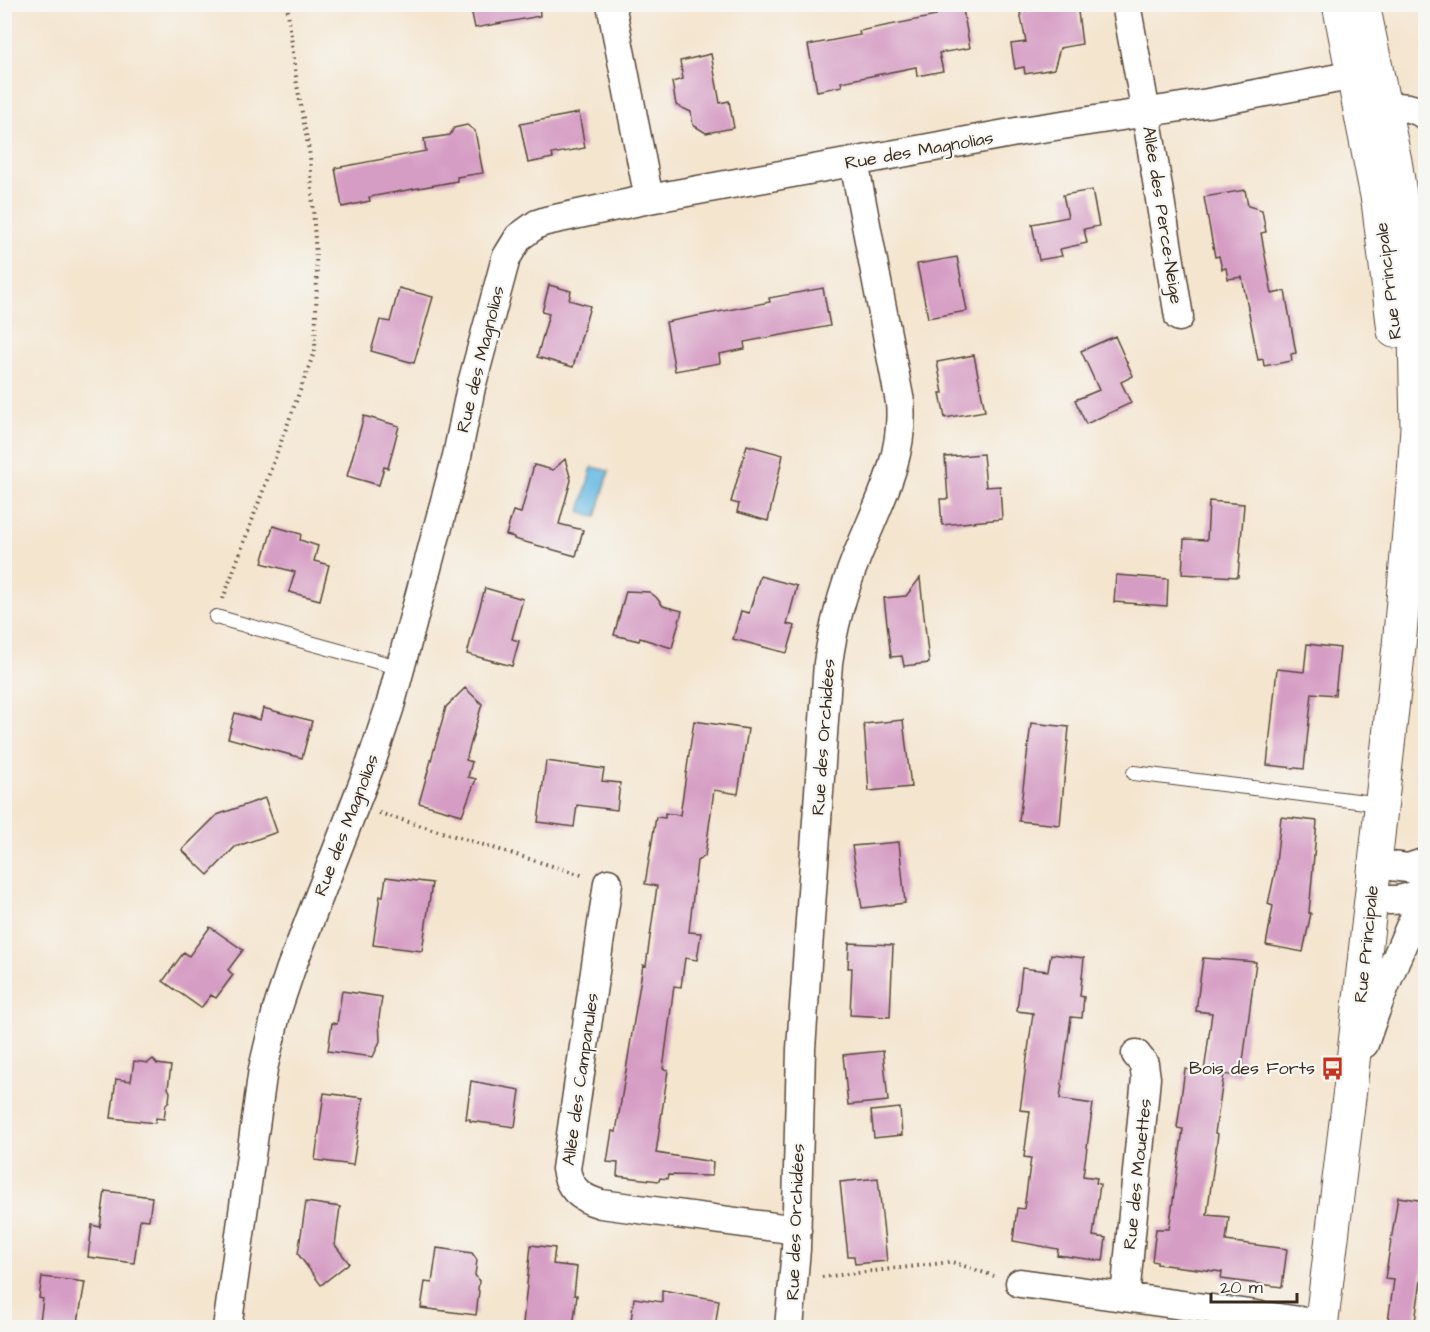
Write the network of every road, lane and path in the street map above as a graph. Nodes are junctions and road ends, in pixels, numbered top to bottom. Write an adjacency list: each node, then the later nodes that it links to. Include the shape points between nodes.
1 (287, 4): 13 (path, via 310,156 317,275 315,350)
2 (611, 4): 11 (street)
3 (1126, 4): 8 (street, Allée des Perce-Neige)
4 (1339, 4): 6 (street, Rue Principale)
5 (1363, 4): 6 (street, Rue Principale)
6 (1365, 73): 7 (street, Rue Principale); 8 (street, Rue des Magnolias)
7 (1373, 111): 9 (street, via 1403,107); 16 (street, Rue Principale, via 1395,341 1406,561)
8 (1146, 113): 10 (street, Rue des Magnolias, via 1044,127); 12 (street, Allée des Perce-Neige)
9 (1425, 116)
10 (854, 162): 11 (street, Rue des Magnolias); 25 (street, Rue des Orchidées, via 900,402 901,431 888,484 844,591 829,654 801,1049)
11 (649, 200): 14 (street, Rue des Magnolias, via 537,224 512,246 474,375 457,456)
12 (1179, 317)
13 (216, 617): 14 (lane)
14 (401, 668): 17 (street, Rue des Magnolias)
15 (1134, 773): 16 (lane)
16 (1381, 804): 19 (street, Rue Principale)
17 (355, 805): 20 (path); 30 (street, Rue des Magnolias, via 291,968 272,1028)
18 (1425, 862): 19 (street, via 1408,868)
19 (1374, 864): 22 (street, Rue Principale)
20 (608, 883): 25 (street, Allée des Campanules, via 566,1169 571,1184 583,1198 601,1204)
21 (1425, 890): 22 (street, via 1404,900); 24 (street, via 1383,989)
22 (1371, 899): 24 (street, Rue Principale)
23 (1136, 1054): 28 (street, Rue des Mouettes, via 1144,1064 1146,1078)
24 (1350, 1089): 29 (street, Rue Principale)
25 (797, 1230): 26 (street, Rue des Orchidées)
26 (794, 1280): 27 (path, via 952,1262); 31 (street, Rue des Orchidées)
27 (1020, 1282): 28 (street)
28 (1125, 1297): 29 (street)
29 (1322, 1326)
30 (227, 1328)
31 (789, 1328)

